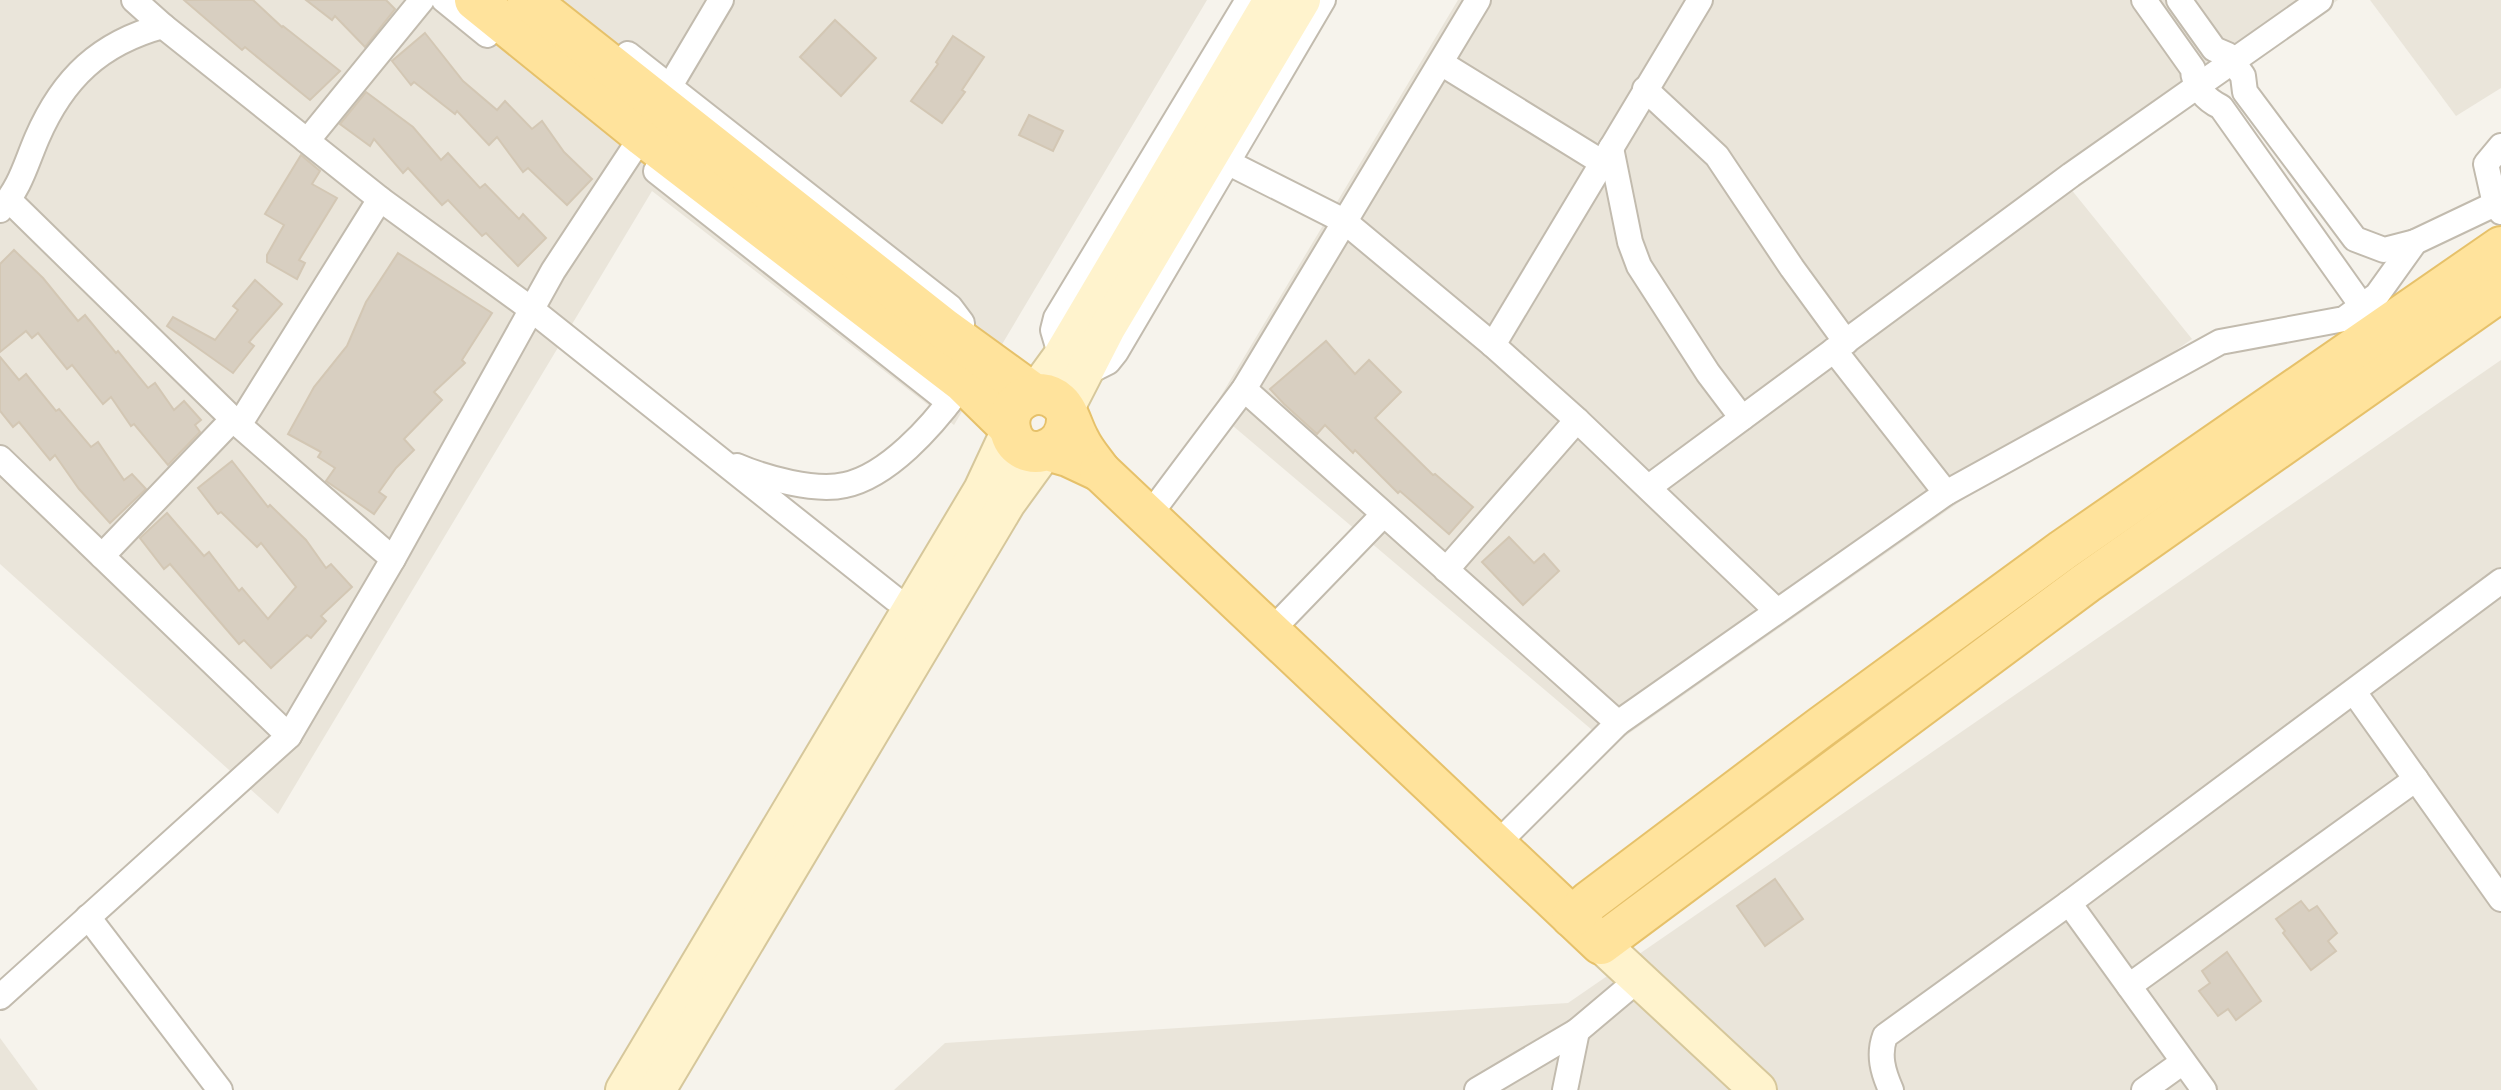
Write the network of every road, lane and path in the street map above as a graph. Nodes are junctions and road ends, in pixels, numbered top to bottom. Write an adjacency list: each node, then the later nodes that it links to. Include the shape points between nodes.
1 (134, 0): 17 (street)
2 (422, 0): 23 (street)
3 (444, 0): 25 (street)
4 (475, 0): 42 (main road)
5 (528, 0): 37 (main road)
6 (557, 0): 20 (street)
7 (721, 0): 20 (street)
8 (1248, 0): 41 (street, via 1056,318)
9 (1272, 0): 41 (main road)
10 (1302, 0): 41 (main road, via 1107,328)
11 (1323, 0): 27 (street)
12 (1478, 0): 19 (street)
13 (1700, 0): 22 (street)
14 (2144, 0): 21 (street, via 2193,69)
15 (2179, 0): 18 (street, via 2214,49)
16 (2320, 0): 18 (street)
17 (163, 26): 23 (street); 29 (street, via 136,33 84,66 52,109 22,179)
18 (2232, 61): 21 (street); 32 (street, via 2243,76 2245,92 2355,239 2384,250)
19 (1441, 63): 26 (street); 31 (street)
20 (670, 86): 37 (street, via 950,307 962,323)
21 (2198, 86): 35 (street, via 2221,107); 39 (street)
22 (1645, 89): 26 (street); 39 (street, via 1717,156)
23 (307, 141): 28 (street)
24 (2501, 146): 30 (street, via 2486,164)
25 (632, 151): 36 (street); 42 (street)
26 (1607, 156): 38 (street); 43 (street, via 1639,266)
27 (1227, 162): 31 (street); 41 (street, via 1116,352)
28 (380, 199): 36 (street); 45 (street)
29 (4, 205): 45 (street)
30 (2498, 208): 32 (street)
31 (1344, 221): 38 (street); 40 (street)
32 (2415, 242): 35 (street, via 2377,295)
33 (2501, 247): 70 (main road, via 2063,550)
34 (2501, 291): 71 (main road, via 2086,583)
35 (2362, 306): 52 (street, via 2344,319 2220,342)
36 (531, 309): 49 (street); 56 (street)
37 (961, 342): 41 (main road)
38 (1493, 345): 44 (street)
39 (1840, 346): 43 (street); 52 (street)
40 (1244, 389): 53 (street); 54 (street)
41 (1062, 390): 46 (main road, via 1018,401); 47 (main road, via 1065,435); 50 (main road, via 1079,442)
42 (956, 392): 46 (main road); 49 (street, via 931,426 862,480 842,486 805,485)
43 (1742, 418): 51 (street)
44 (1577, 420): 51 (street); 57 (street)
45 (236, 422): 55 (street); 56 (street)
46 (1010, 428): 47 (main road, via 1017,444); 78 (main road, via 974,503)
47 (1045, 451): 50 (main road); 79 (main road, via 1007,503)
48 (0, 458): 55 (street)
49 (720, 459): 59 (street)
50 (1100, 471): 54 (main road)
51 (1649, 487): 60 (street)
52 (1946, 493): 60 (street)
53 (1383, 515): 57 (street); 61 (street)
54 (1148, 517): 61 (main road)
55 (102, 556): 64 (street)
56 (393, 559): 64 (street)
57 (1446, 570): 63 (street)
58 (2501, 581): 62 (street)
59 (895, 599)
60 (1777, 611): 63 (street)
61 (1270, 632): 66 (main road)
62 (2354, 692): 65 (street); 68 (street)
63 (1618, 723): 66 (street)
64 (289, 736): 69 (street)
65 (2416, 779): 67 (street); 73 (street)
66 (1496, 845): 70 (main road)
67 (2501, 899)
68 (2069, 903): 73 (street); 83 (street, via 1885,1036 1881,1053)
69 (88, 917): 74 (street); 77 (street)
70 (1572, 917): 71 (main road)
71 (1601, 944): 72 (main road)
72 (1640, 978): 75 (street); 82 (main road)
73 (2129, 986): 76 (street)
74 (0, 997)
75 (1577, 1031): 80 (street); 81 (street)
76 (2183, 1062): 84 (street); 85 (street)
77 (220, 1090)
78 (624, 1090)
79 (657, 1090)
80 (1477, 1090)
81 (1565, 1090)
82 (1758, 1090)
83 (1891, 1090)
84 (2144, 1090)
85 (2204, 1090)

